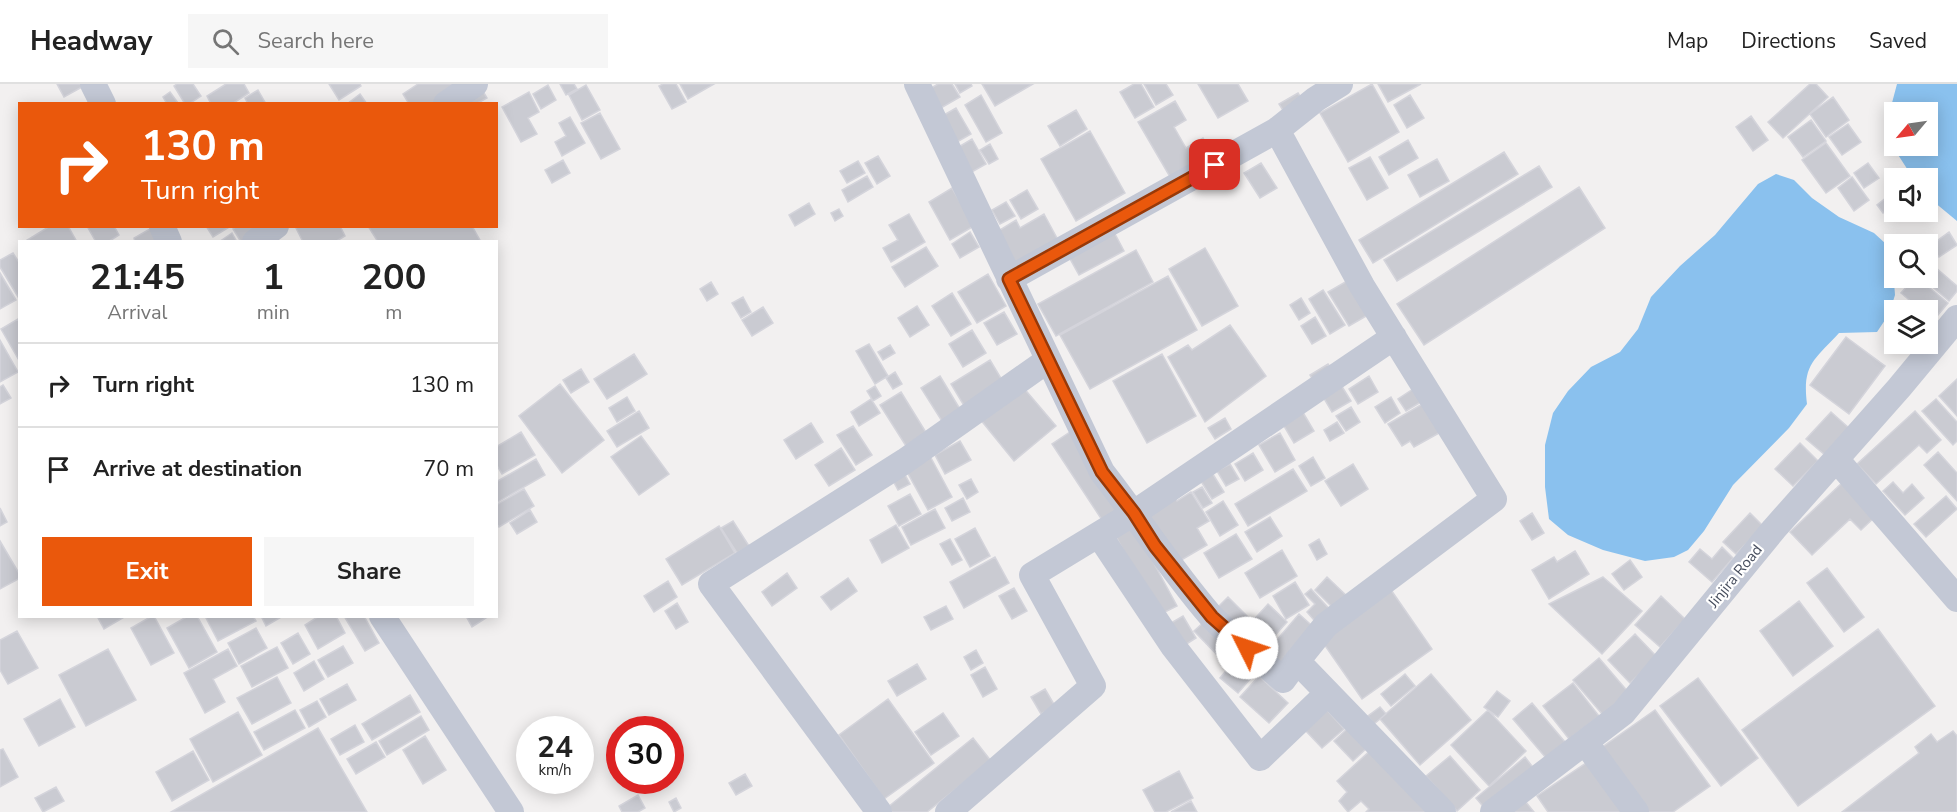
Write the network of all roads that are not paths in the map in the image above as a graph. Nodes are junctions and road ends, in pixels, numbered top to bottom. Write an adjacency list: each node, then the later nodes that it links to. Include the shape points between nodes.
1 (93, 84): 5 (street)
2 (475, 84): 6 (street)
3 (917, 84): 10 (street)
4 (1340, 84): 7 (street)
5 (102, 102)
6 (449, 102)
7 (1277, 130): 10 (street); 12 (street)
8 (273, 228): 9 (street)
9 (258, 240)
10 (1009, 279): 13 (street)
11 (1957, 318): 14 (street, Jinjira Road)
12 (1394, 337): 15 (street); 19 (street, via 1494,498 1326,625)
13 (1048, 360): 15 (street, via 1102,472); 23 (street, via 905,461 711,584)
14 (1836, 459): 17 (street); 21 (street, Jinjira Road, via 1623,712)
15 (1134, 513): 16 (street); 19 (street, via 1212,617 1283,680)
16 (1099, 535): 20 (street, via 1173,646 1260,758); 24 (street, via 1032,575 1093,686)
17 (1957, 598)
18 (383, 618): 22 (street)
19 (1297, 661): 20 (street)
20 (1328, 693): 25 (street)
21 (1584, 741): 26 (street, Jinjira Road); 27 (street)
22 (511, 812)
23 (879, 812)
24 (948, 812)
25 (1443, 812)
26 (1493, 812)
27 (1636, 812)

